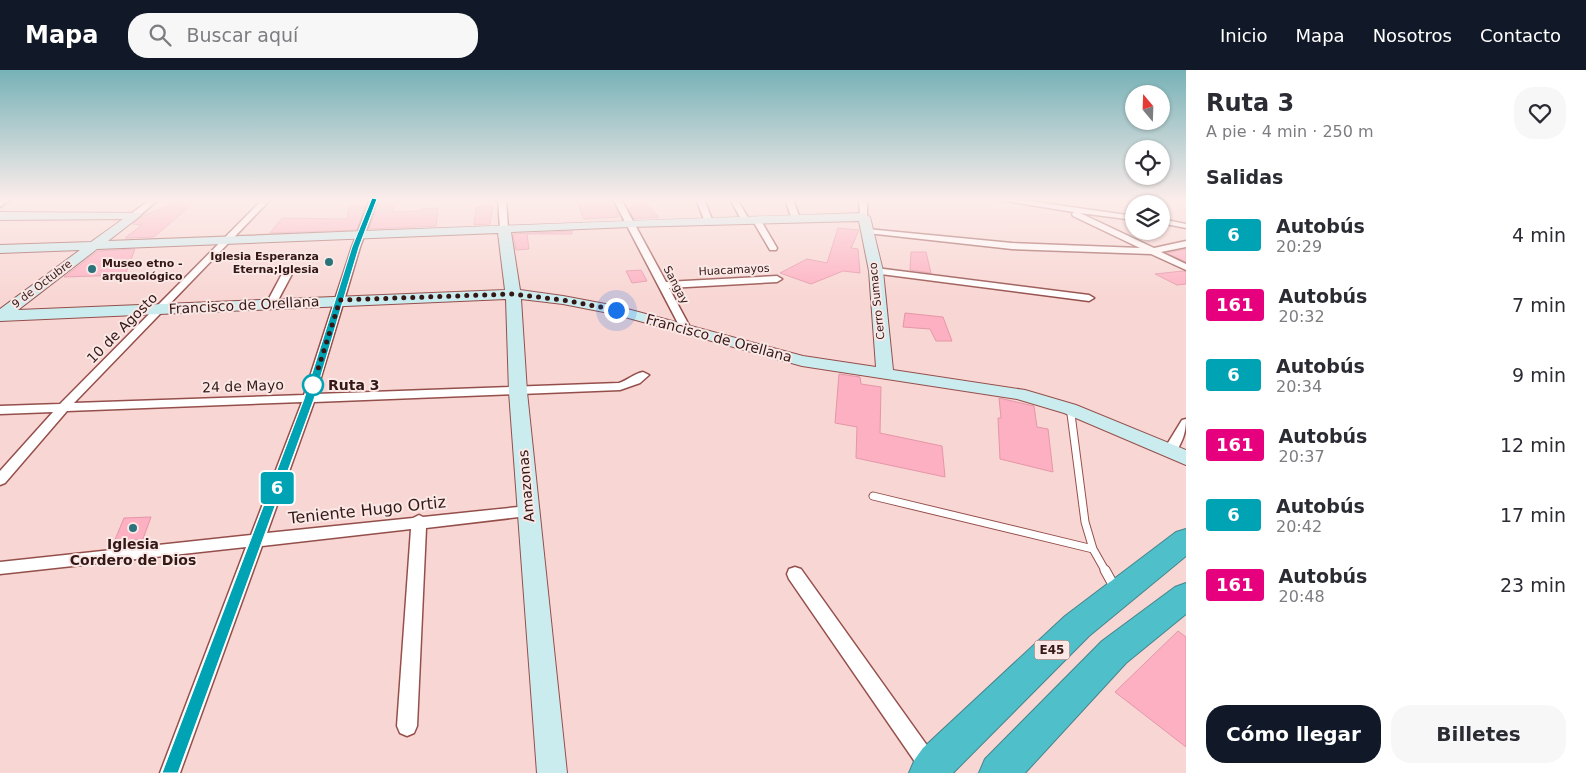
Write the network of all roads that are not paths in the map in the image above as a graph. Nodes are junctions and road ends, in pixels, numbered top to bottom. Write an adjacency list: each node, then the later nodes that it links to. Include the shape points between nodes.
1 (112, 232): 14 (street, 9 de Octubre)
2 (237, 232): 12 (street, 10 de Agosto)
3 (362, 232): 11 (street)
4 (446, 232): 11 (street)
5 (504, 232): 23 (street, Amazonas)
6 (634, 232): 22 (street, Sangay)
7 (760, 232): 15 (street)
8 (867, 232): 19 (street, Cerro Sumaco)
9 (917, 232): 17 (street, via 1012,246)
10 (1114, 232): 17 (street)
11 (360, 236): 12 (street); 25 (street)
12 (228, 241): 14 (street); 27 (street, 10 de Agosto)
13 (1186, 244): 17 (street)
14 (93, 246): 16 (street); 28 (street, 9 de Octubre)
15 (773, 248)
16 (0, 250)
17 (1154, 251): 18 (street)
18 (1186, 267)
19 (876, 271): 24 (street); 30 (street, Cerro Sumaco)
20 (287, 274): 26 (street)
21 (777, 279): 22 (street, Huacamayos)
22 (663, 285): 29 (street, Sangay)
23 (513, 294): 25 (street, Francisco de Orellana); 29 (street, Francisco de Orellana, via 616,310); 32 (street, Amazonas)
24 (1089, 298)
25 (340, 300): 26 (street, Francisco de Orellana); 33 (street)
26 (271, 304): 27 (street, Francisco de Orellana)
27 (162, 308): 28 (street, Francisco de Orellana); 34 (street, 10 de Agosto)
28 (1, 315)
29 (686, 329): 30 (street, Francisco de Orellana, via 802,361)
30 (885, 374): 35 (street, Francisco de Orellana, via 1019,394)
31 (643, 376): 32 (street, 24 de Mayo, via 620,386)
32 (518, 392): 33 (street, 24 de Mayo); 42 (street, Amazonas)
33 (309, 399): 34 (street, 24 de Mayo); 44 (street)
34 (64, 407): 36 (street, 24 de Mayo); 40 (street, 10 de Agosto)
35 (1070, 409): 38 (street, Francisco de Orellana); 46 (lane, via 1085,522)
36 (0, 410)
37 (1186, 423): 38 (street)
38 (1170, 451): 39 (street, Francisco de Orellana)
39 (1186, 458)
40 (0, 480)
41 (873, 496): 46 (lane)
42 (528, 511): 43 (street, Teniente Hugo Ortiz); 54 (street, Amazonas)
43 (419, 522): 44 (street, Teniente Hugo Ortiz); 51 (street)
44 (258, 539): 47 (street, Teniente Hugo Ortiz); 53 (street)
45 (1186, 540): 49 (highway, E45)
46 (1093, 549): 49 (lane)
47 (0, 568)
48 (795, 574): 52 (street)
49 (1119, 593): 52 (highway, E45, via 1076,626)
50 (1186, 596): 55 (highway, via 1114,652)
51 (407, 726)
52 (931, 771)
53 (170, 773)
54 (552, 773)
55 (999, 773)

